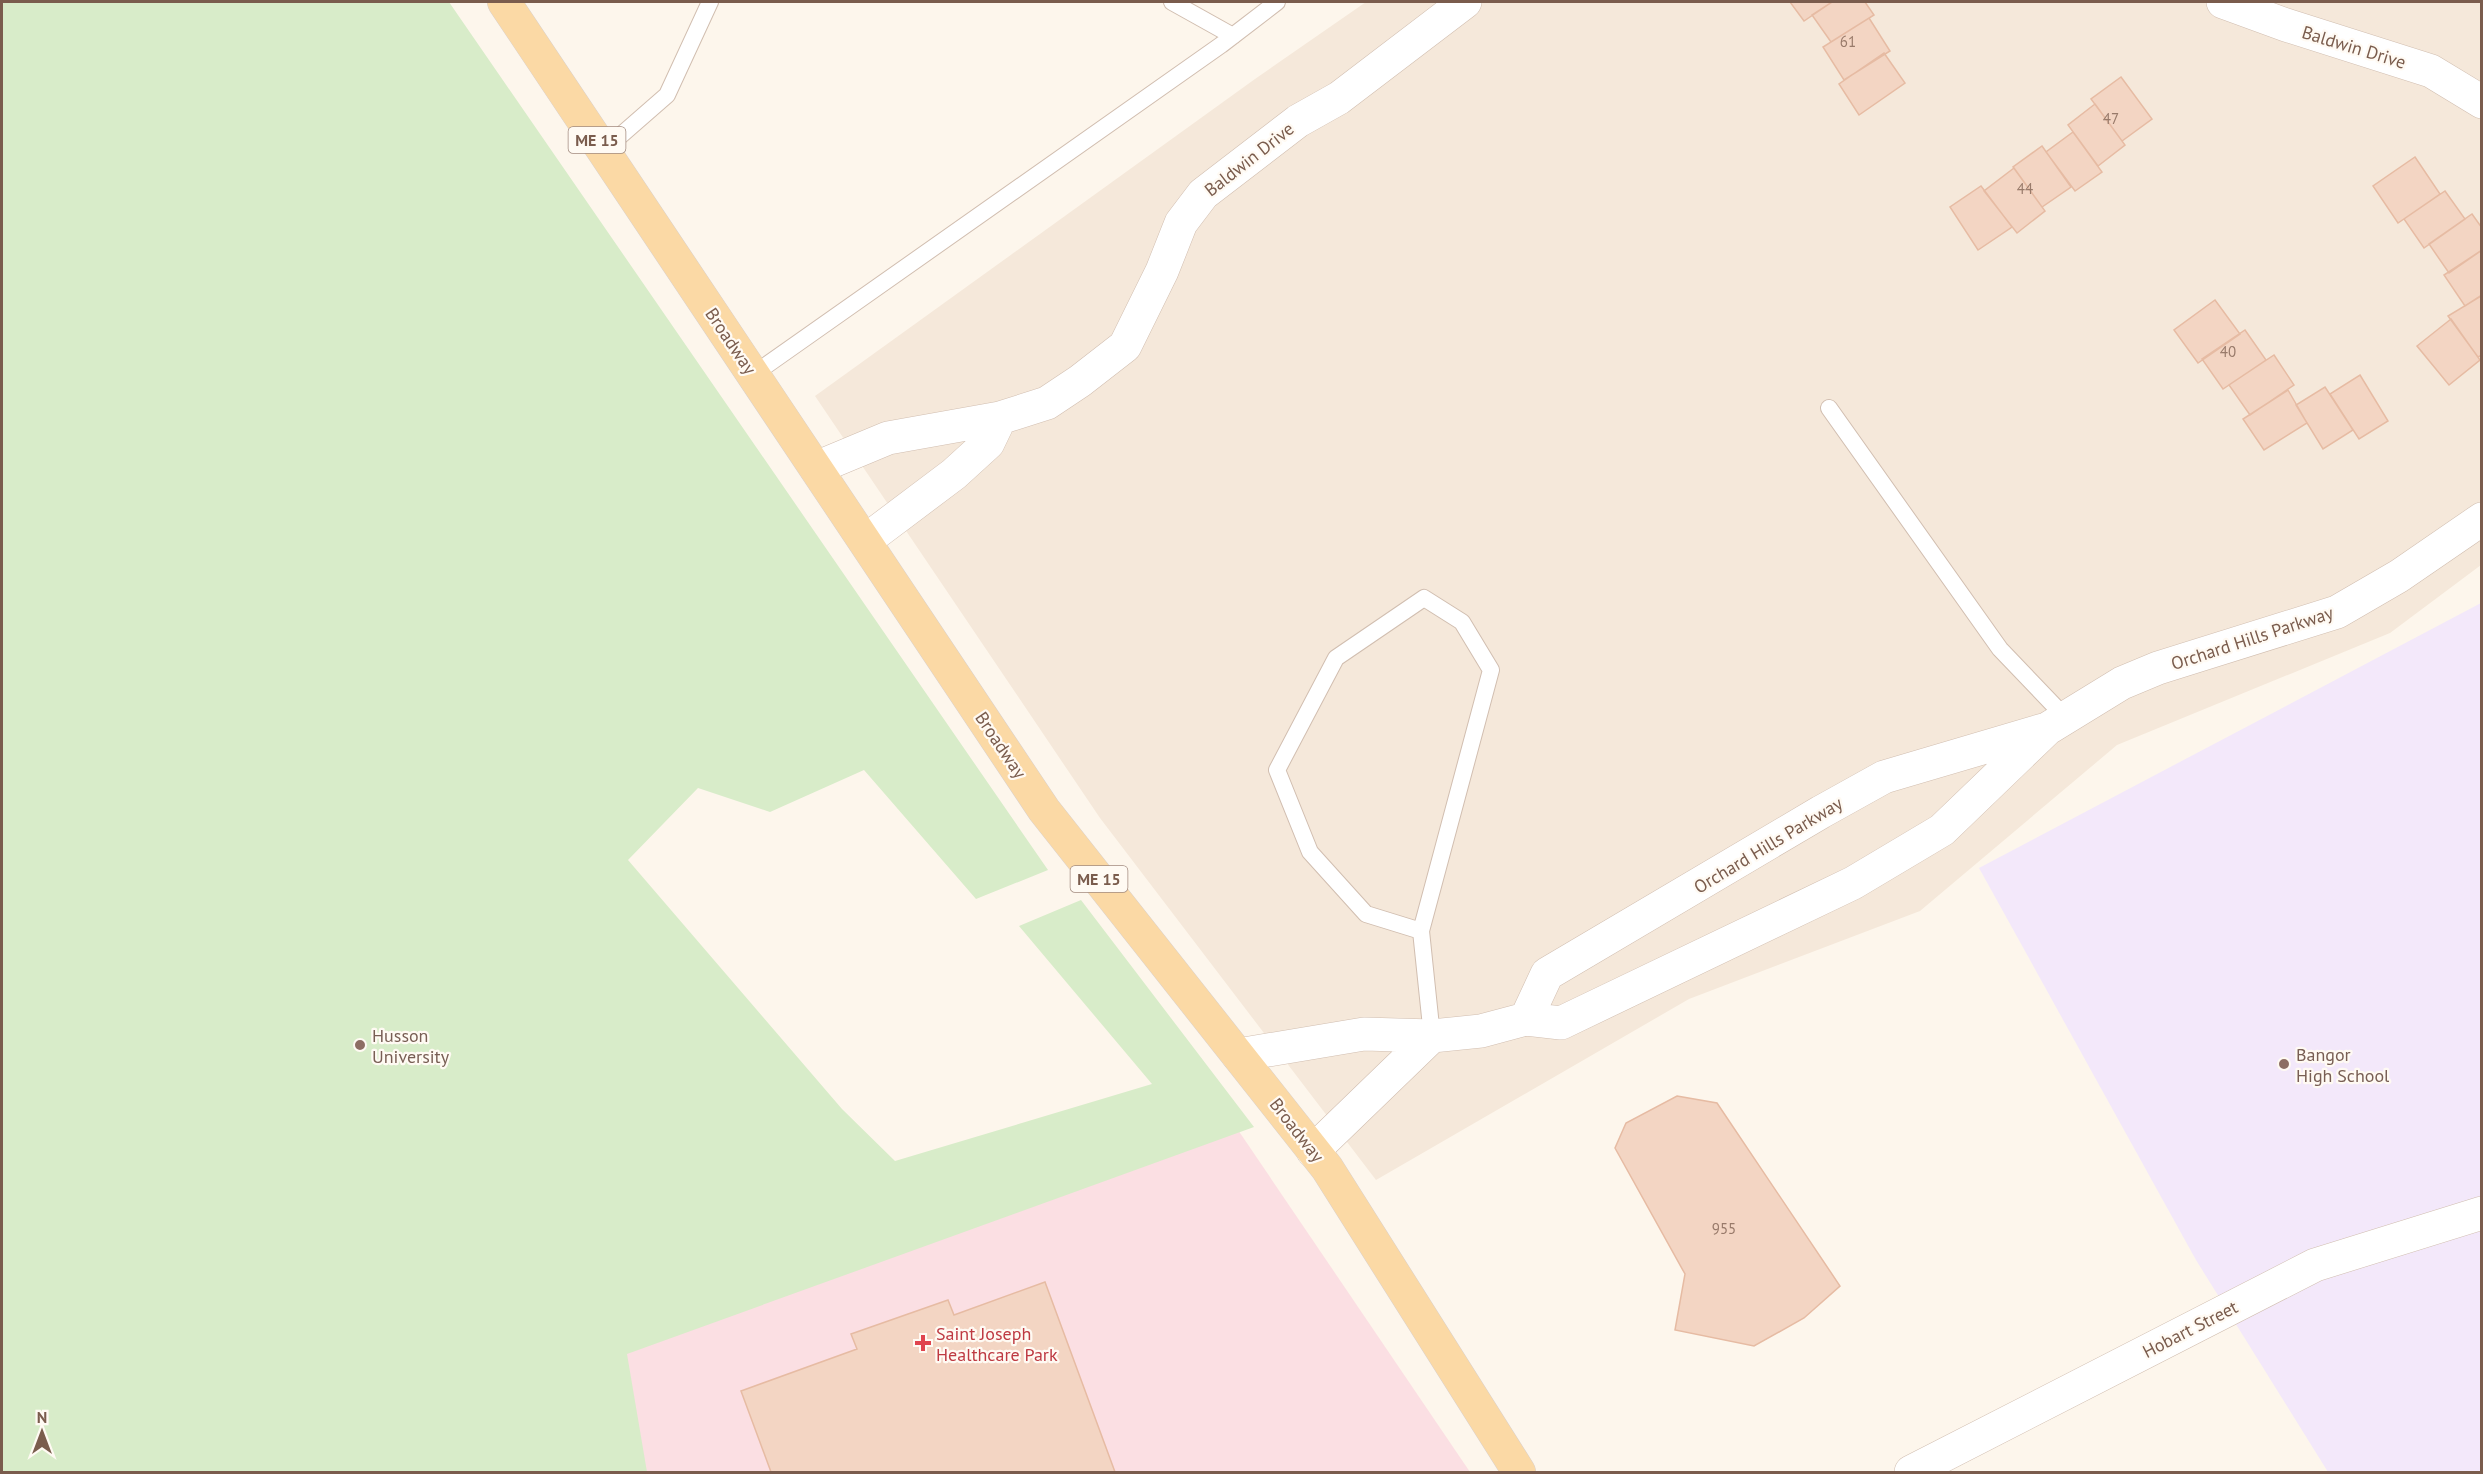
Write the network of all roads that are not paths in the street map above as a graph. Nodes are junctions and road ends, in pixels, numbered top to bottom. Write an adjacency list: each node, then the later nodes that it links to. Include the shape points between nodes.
1 (504, 2): 9 (main road, Broadway / ME 15)
2 (710, 2): 9 (lane, via 667,94)
3 (1277, 2): 7 (lane)
4 (1465, 2): 12 (street, Baldwin Drive, via 1340,98 1298,121 1203,194 1181,223 1125,346 1047,403)
5 (2223, 2): 8 (street, Baldwin Drive, via 2431,71)
6 (1180, 4): 7 (lane)
7 (1233, 36): 10 (lane)
8 (2481, 102)
9 (604, 150): 10 (main road, Broadway / ME 15)
10 (754, 374): 13 (main road, Broadway / ME 15)
11 (1829, 408): 16 (lane)
12 (1000, 418): 13 (street, Baldwin Drive, via 888,438); 15 (street, via 988,443)
13 (816, 468): 15 (main road, Broadway / ME 15)
14 (2481, 519): 16 (street, Orchard Hills Parkway, via 2399,576 2337,612 2158,668 2122,683)
15 (865, 541): 20 (main road, Broadway / ME 15, via 1044,810)
16 (2057, 724): 18 (street, Orchard Hills Parkway, via 1942,830 1853,883 1561,1023); 18 (street, Orchard Hills Parkway, via 1884,777 1547,974)
17 (1421, 932): 17 (lane, via 1491,670 1462,622 1424,598 1336,658 1277,770 1310,852 1366,914); 19 (lane)
18 (1526, 1018): 19 (street, Orchard Hills Parkway, via 1481,1031)
19 (1432, 1036): 20 (street, Orchard Hills Parkway, via 1364,1034); 21 (street)
20 (1238, 1055): 21 (main road, Broadway / ME 15)
21 (1313, 1151): 23 (main road, Broadway / ME 15)
22 (2481, 1213): 24 (street, Hobart Street, via 2315,1265)
23 (1519, 1473)
24 (1911, 1473)

